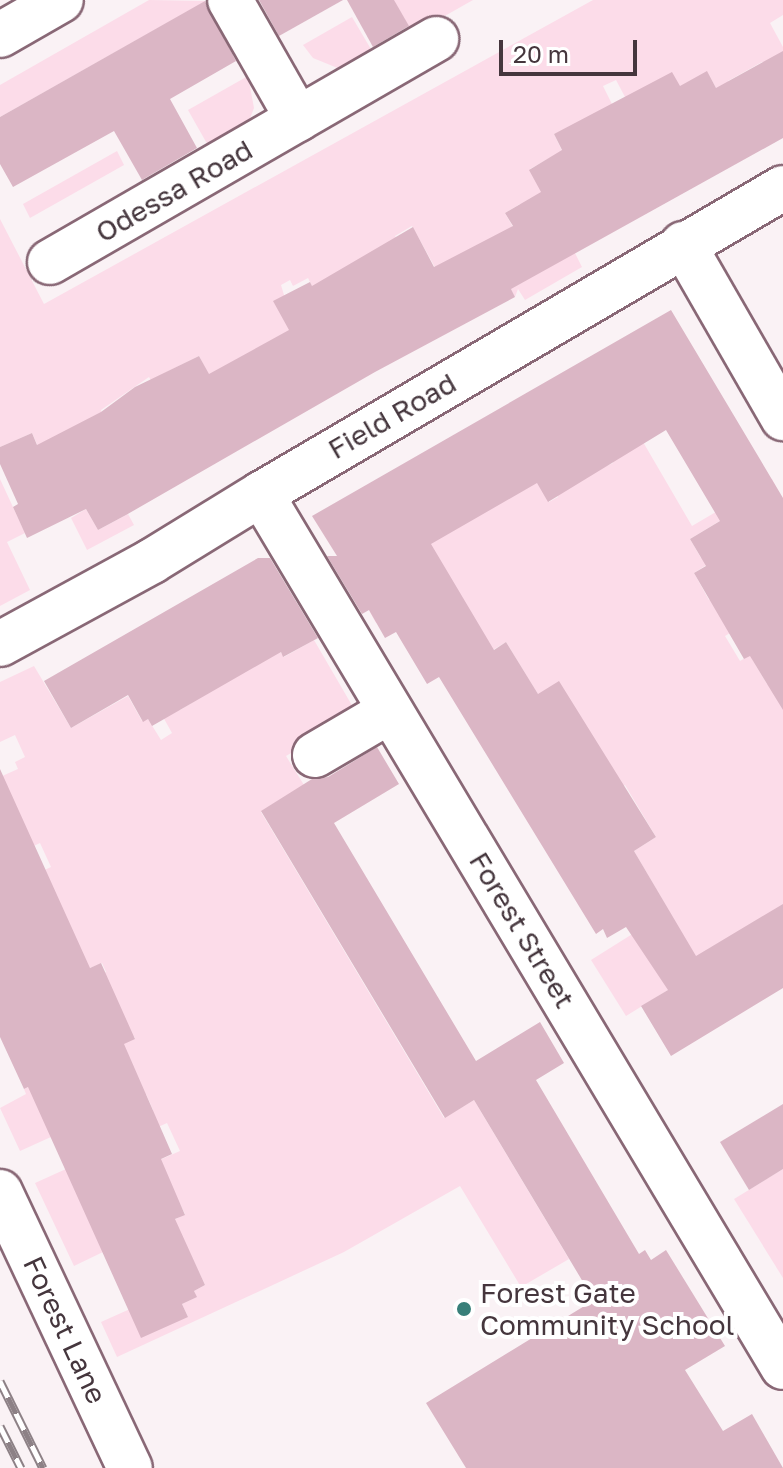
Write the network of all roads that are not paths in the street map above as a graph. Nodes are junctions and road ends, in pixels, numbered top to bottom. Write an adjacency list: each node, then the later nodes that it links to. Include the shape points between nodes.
1 (61, 0): 3 (street)
2 (230, 0): 5 (street)
3 (0, 35)
4 (436, 39): 5 (street, Odessa Road)
5 (298, 119): 8 (street, Odessa Road)
6 (783, 188): 7 (street, Field Road)
7 (683, 244): 9 (street); 10 (street, Field Road)
8 (50, 262)
9 (783, 418)
10 (261, 494): 11 (street, Field Road); 12 (street, Forest Street)
11 (0, 644)
12 (390, 711): 13 (street); 15 (street, Forest Street)
13 (315, 755)
14 (0, 1192): 16 (street, Forest Lane)
15 (783, 1367)
16 (130, 1468)

